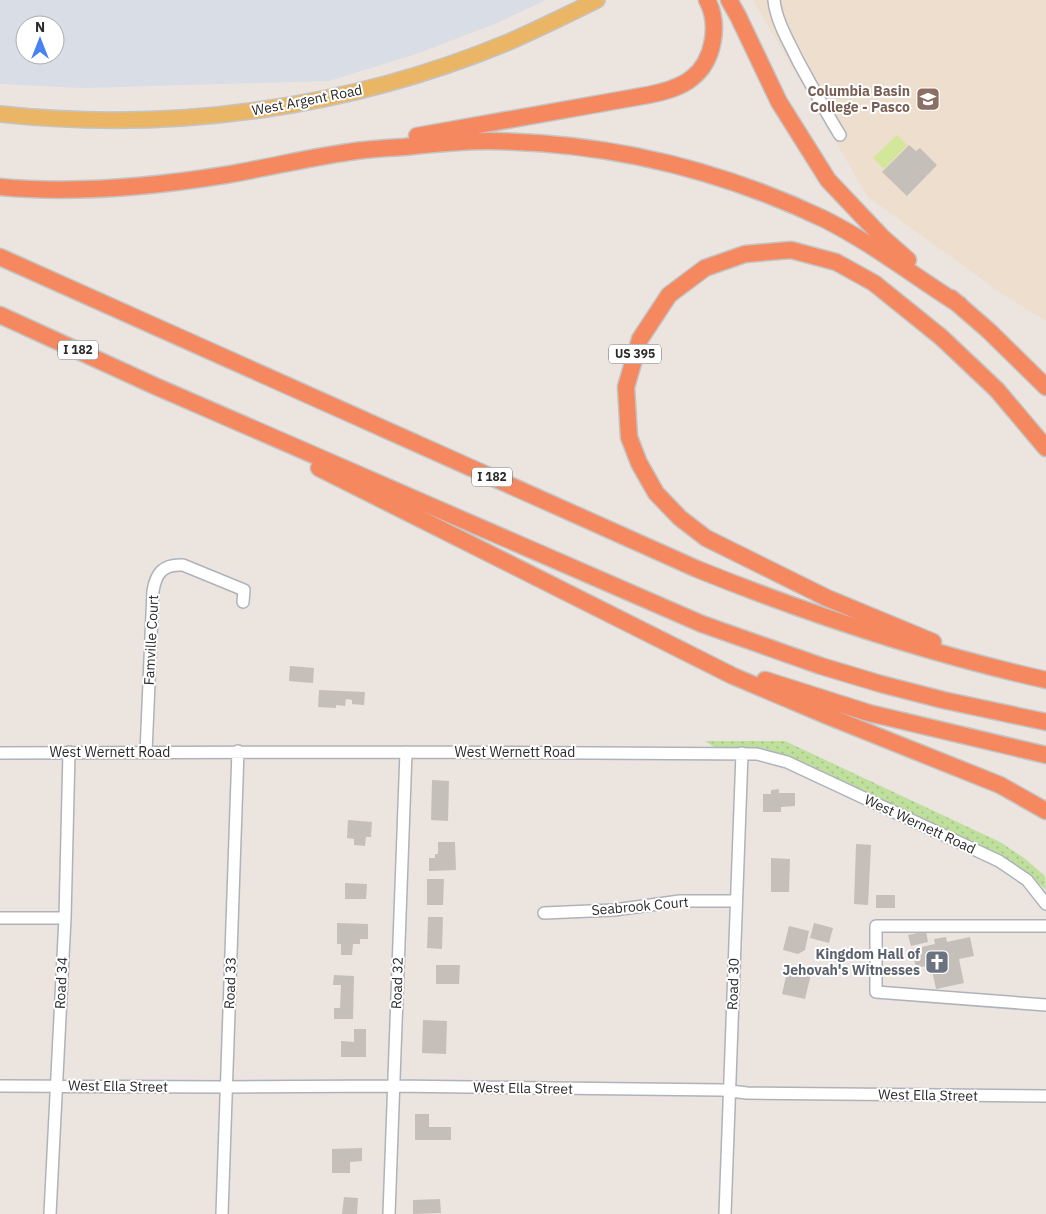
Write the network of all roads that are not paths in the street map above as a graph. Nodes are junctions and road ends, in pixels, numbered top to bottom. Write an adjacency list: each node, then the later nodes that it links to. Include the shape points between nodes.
1 (597, 0): 6 (main road, West Argent Road, via 510,41 454,62 400,80 318,100 247,112 153,120 72,120)
2 (707, 0): 8 (highway, via 713,20 711,50 692,78 672,88 364,145)
3 (729, 0): 5 (highway)
4 (774, 0): 7 (street, via 776,13 792,48 820,104)
5 (738, 8): 11 (highway, via 780,102 828,180 882,237)
6 (0, 114)
7 (840, 135)
8 (350, 152): 9 (highway, via 226,175 137,187 62,190); 11 (highway, via 486,141 566,145 642,156 755,190 825,220)
9 (0, 187)
10 (0, 257): 18 (highway, I 182, via 697,569 823,617)
11 (960, 305): 14 (highway)
12 (0, 315): 13 (highway, I 182)
13 (155, 386): 17 (highway); 20 (highway, I 182, via 702,624 881,684)
14 (1046, 387)
15 (1046, 448): 18 (highway, US 395, via 997,390 941,337 874,283 836,262 791,250 746,254 705,268 669,295 640,339 626,387 629,437 639,463 656,493 680,518 706,538 827,598)
16 (243, 602): 23 (street, Famville Court, via 244,590 183,565 174,564 156,577 152,591)
17 (692, 656): 27 (highway, via 868,713); 28 (highway, via 830,717 1000,785)
18 (995, 668): 19 (highway, I 182)
19 (1046, 680)
20 (1046, 722)
21 (238, 751): 23 (street, West Wernett Road); 24 (street, West Wernett Road); 39 (street, Road 33)
22 (69, 752): 23 (street, West Wernett Road); 25 (street, West Wernett Road); 33 (street, Road 34)
23 (146, 752)
24 (406, 752): 26 (street, West Wernett Road); 38 (street, Road 32)
25 (0, 753)
26 (742, 754): 29 (street, Road 30); 30 (street, West Wernett Road, via 757,754 786,762 1006,865 1026,880)
27 (1046, 755)
28 (1046, 811)
29 (736, 902): 31 (street, Seabrook Court, via 680,901 614,910); 40 (street, Road 30)
30 (1046, 904)
31 (544, 913)
32 (0, 918): 33 (street)
33 (64, 918): 37 (street, Road 34)
34 (1046, 926): 35 (street, via 876,926 876,992)
35 (1046, 1005)
36 (0, 1086): 37 (street, West Ella Street)
37 (56, 1086): 39 (street, West Ella Street); 42 (street, Road 34)
38 (393, 1086): 39 (street, West Ella Street); 40 (street, West Ella Street); 44 (street, Road 32)
39 (226, 1087): 43 (street, Road 33)
40 (729, 1091): 41 (street, West Ella Street); 45 (street, Road 30)
41 (1046, 1096)
42 (50, 1214)
43 (222, 1214)
44 (389, 1214)
45 (725, 1214)

